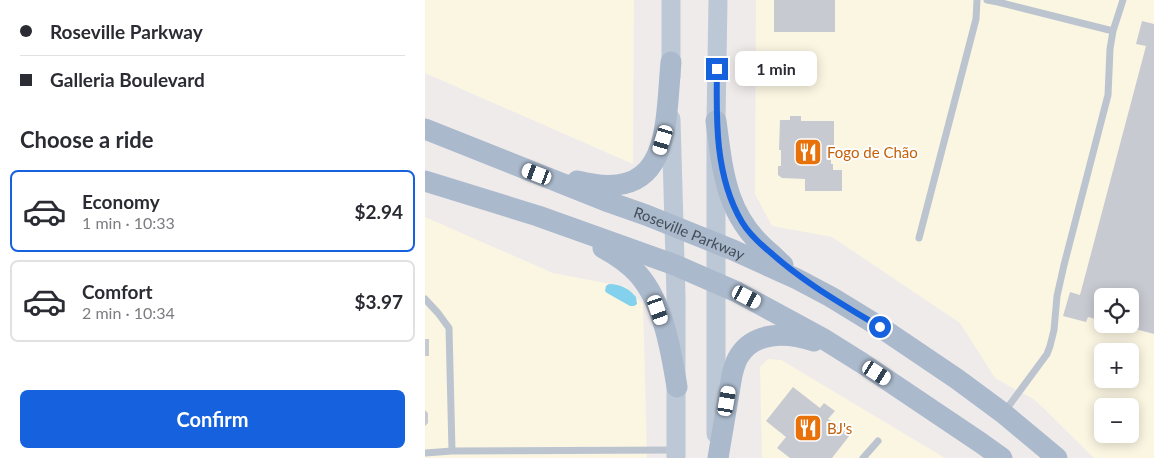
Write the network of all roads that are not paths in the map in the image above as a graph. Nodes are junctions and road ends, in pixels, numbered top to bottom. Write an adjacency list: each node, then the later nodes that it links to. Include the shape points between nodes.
1 (671, 0): 7 (main road)
2 (718, 0): 8 (main road)
3 (977, 0): 14 (lane, via 976,19)
4 (987, 0): 6 (lane)
5 (1123, 0): 6 (lane)
6 (1113, 31): 22 (lane, via 1108,95 1063,265 1050,346)
7 (671, 62): 10 (main road, via 663,140 657,157 637,178 623,184 581,182); 13 (main road)
8 (716, 121): 15 (main road); 18 (main road, via 726,182 742,223 780,262)
9 (425, 129): 10 (main road, Roseville Parkway)
10 (503, 160): 13 (main road, Roseville Parkway)
11 (425, 181): 12 (main road)
12 (538, 216): 16 (main road); 21 (main road, via 614,254 637,273 655,301 665,329)
13 (674, 226): 15 (main road, Roseville Parkway); 16 (main road)
14 (919, 238)
15 (716, 243): 17 (main road); 18 (main road, Roseville Parkway)
16 (675, 265): 17 (main road); 21 (main road)
17 (716, 282): 20 (main road); 28 (main road)
18 (831, 298): 22 (main road, Roseville Parkway, via 880,327)
19 (425, 299): 24 (lane, via 449,328)
20 (862, 363): 28 (main road, via 816,342 796,337 771,335 752,343 736,362); 30 (main road)
21 (677, 387): 27 (main road)
22 (1003, 413): 31 (main road, Roseville Parkway)
23 (878, 441): 29 (lane)
24 (452, 451): 25 (lane); 26 (lane)
25 (425, 453)
26 (496, 454): 27 (lane)
27 (676, 454)
28 (717, 458)
29 (863, 458)
30 (1002, 458)
31 (1057, 458)

